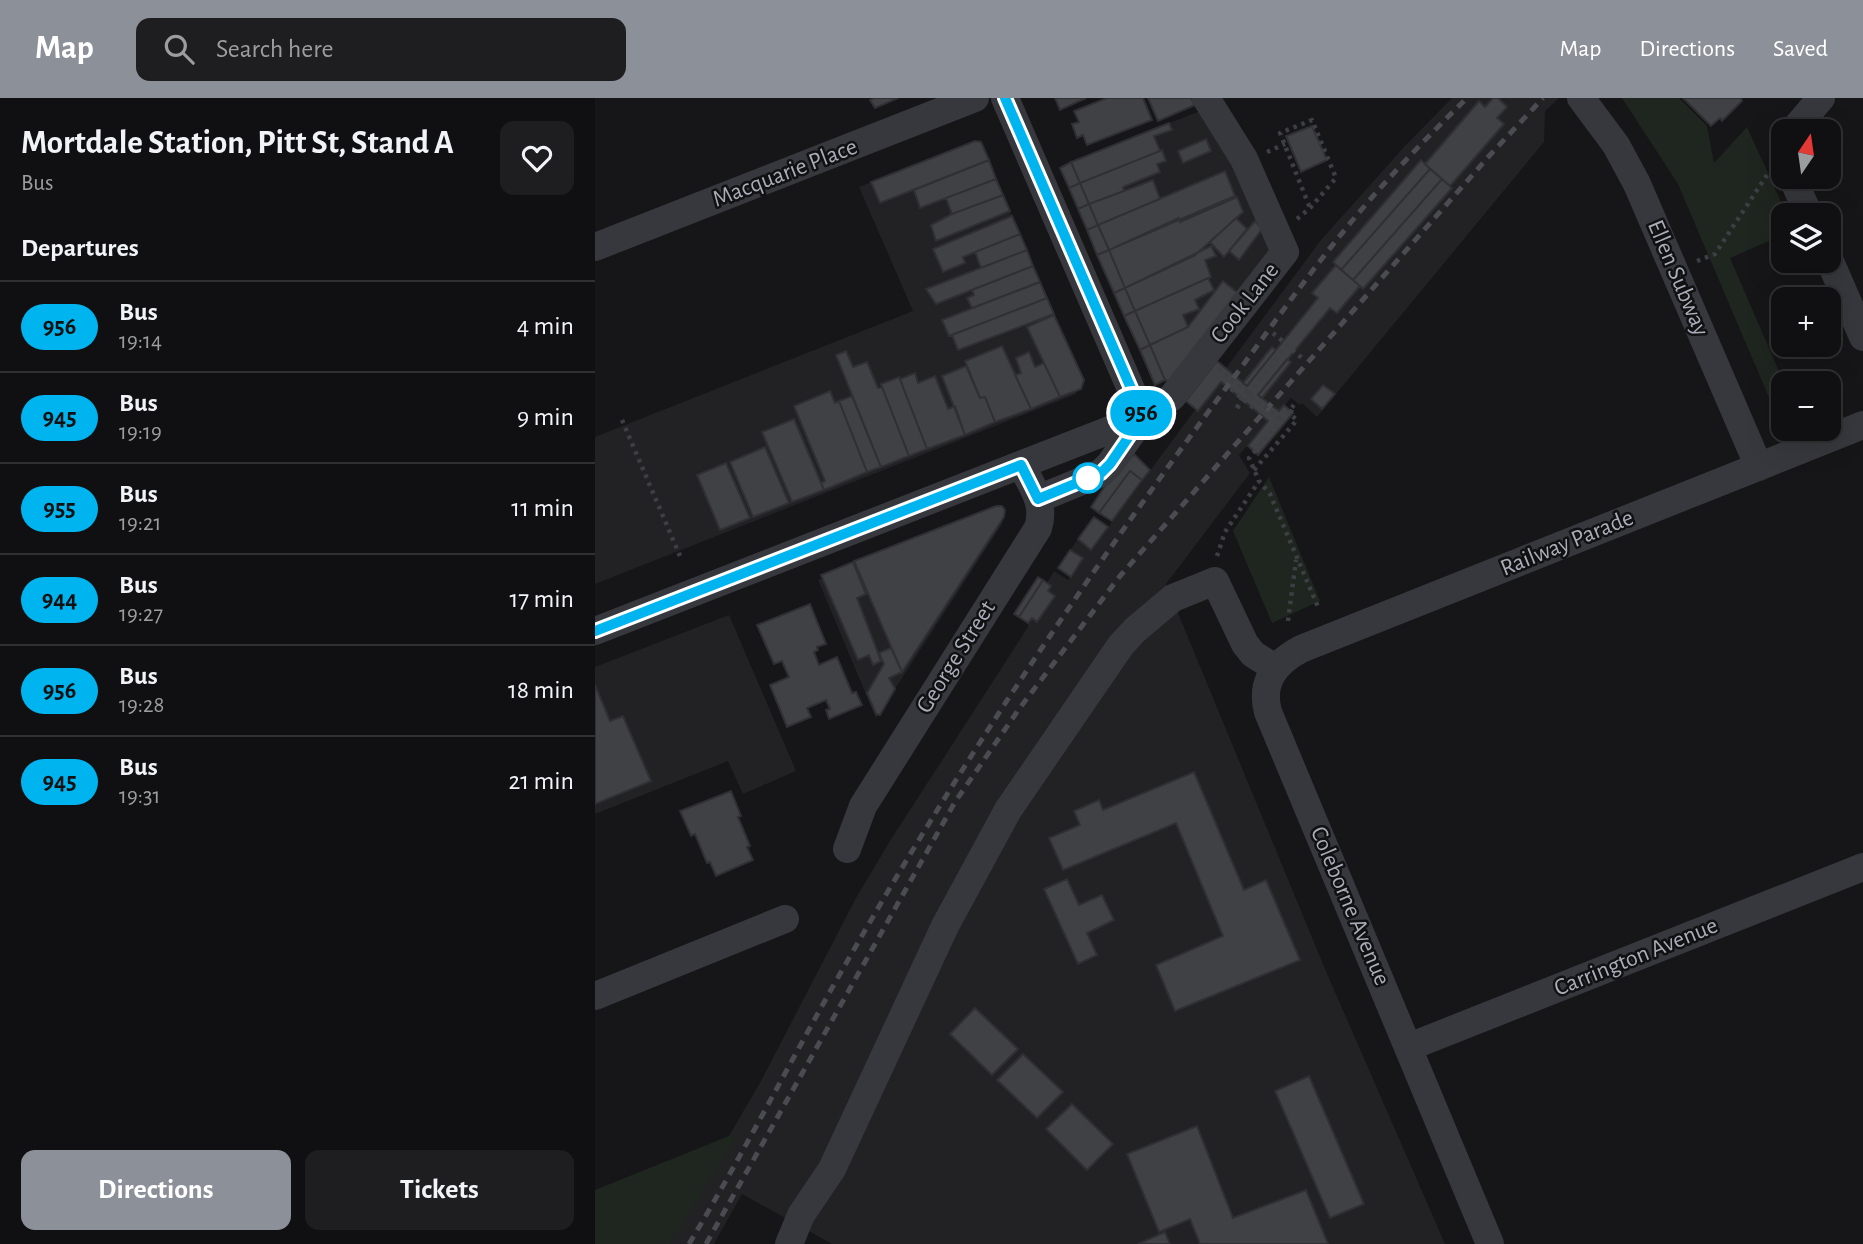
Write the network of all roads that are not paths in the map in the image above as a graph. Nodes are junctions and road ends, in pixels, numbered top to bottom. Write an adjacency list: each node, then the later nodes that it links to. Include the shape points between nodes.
1 (975, 98): 7 (street, Macquarie Place)
2 (1005, 98): 10 (street)
3 (1206, 98): 10 (street, Cook Lane, via 1244,159 1285,252 1172,397)
4 (1581, 98): 13 (street, Ellen Subway, via 1616,145 1637,184)
5 (1821, 98): 6 (street)
6 (1803, 119)
7 (595, 247)
8 (1835, 273): 9 (street)
9 (1863, 337)
10 (1143, 416): 12 (street); 14 (street, via 1101,473)
11 (1863, 425): 13 (street, Railway Parade)
12 (1021, 465): 14 (street); 15 (street)
13 (1759, 467): 16 (street, Railway Parade, via 1301,649)
14 (1038, 499): 17 (street, George Street, via 1038,528 863,806)
15 (595, 631)
16 (1275, 668): 21 (street, Coleborne Avenue, via 1265,691 1268,712); 22 (street, via 1245,645 1215,581 1173,598 1135,630 1008,810 946,926 832,1169 801,1215)
17 (847, 849)
18 (1863, 867): 21 (street, Carrington Avenue)
19 (785, 919): 20 (street)
20 (595, 996)
21 (1409, 1047): 23 (street, Coleborne Avenue)
22 (789, 1244)
23 (1490, 1244)

